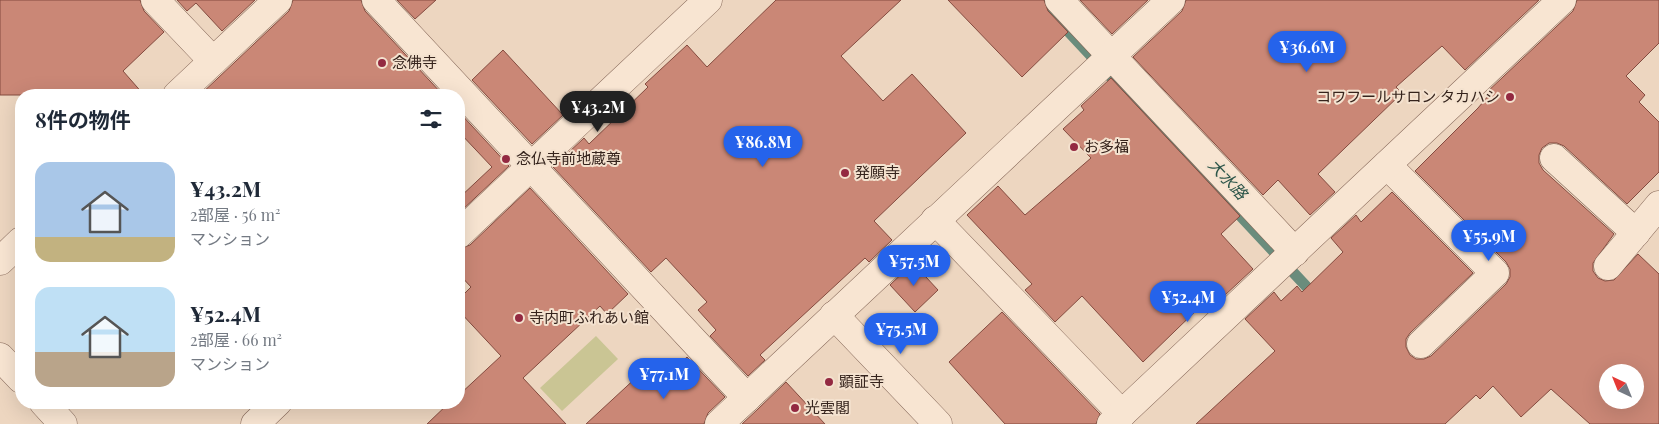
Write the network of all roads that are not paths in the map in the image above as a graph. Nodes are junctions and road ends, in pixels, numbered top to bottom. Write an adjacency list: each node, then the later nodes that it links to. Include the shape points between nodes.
1 (155, 0): 9 (street)
2 (278, 0): 9 (street)
3 (376, 0): 11 (street)
4 (708, 0): 15 (street)
5 (1059, 0): 8 (street)
6 (1171, 0): 8 (street)
7 (1562, 0): 14 (street)
8 (1112, 56): 17 (street); 21 (street)
9 (213, 62): 10 (street)
10 (184, 89)
11 (458, 89)
12 (465, 97): 15 (street)
13 (1554, 158): 19 (street)
14 (1387, 165): 21 (street); 25 (street, via 1495,273)
15 (530, 167): 18 (street); 28 (street)
16 (1659, 205): 19 (street)
17 (936, 220): 24 (street); 30 (street)
18 (465, 228)
19 (1636, 233): 23 (street)
20 (15, 247): 22 (street)
21 (1295, 252): 30 (street)
22 (0, 261)
23 (1608, 266)
24 (834, 315): 28 (street); 33 (street)
25 (1421, 344)
26 (0, 357): 27 (street)
27 (15, 373)
28 (747, 398): 32 (street)
29 (271, 409): 31 (street)
30 (1116, 419)
31 (255, 424)
32 (719, 424)
33 (938, 424)

